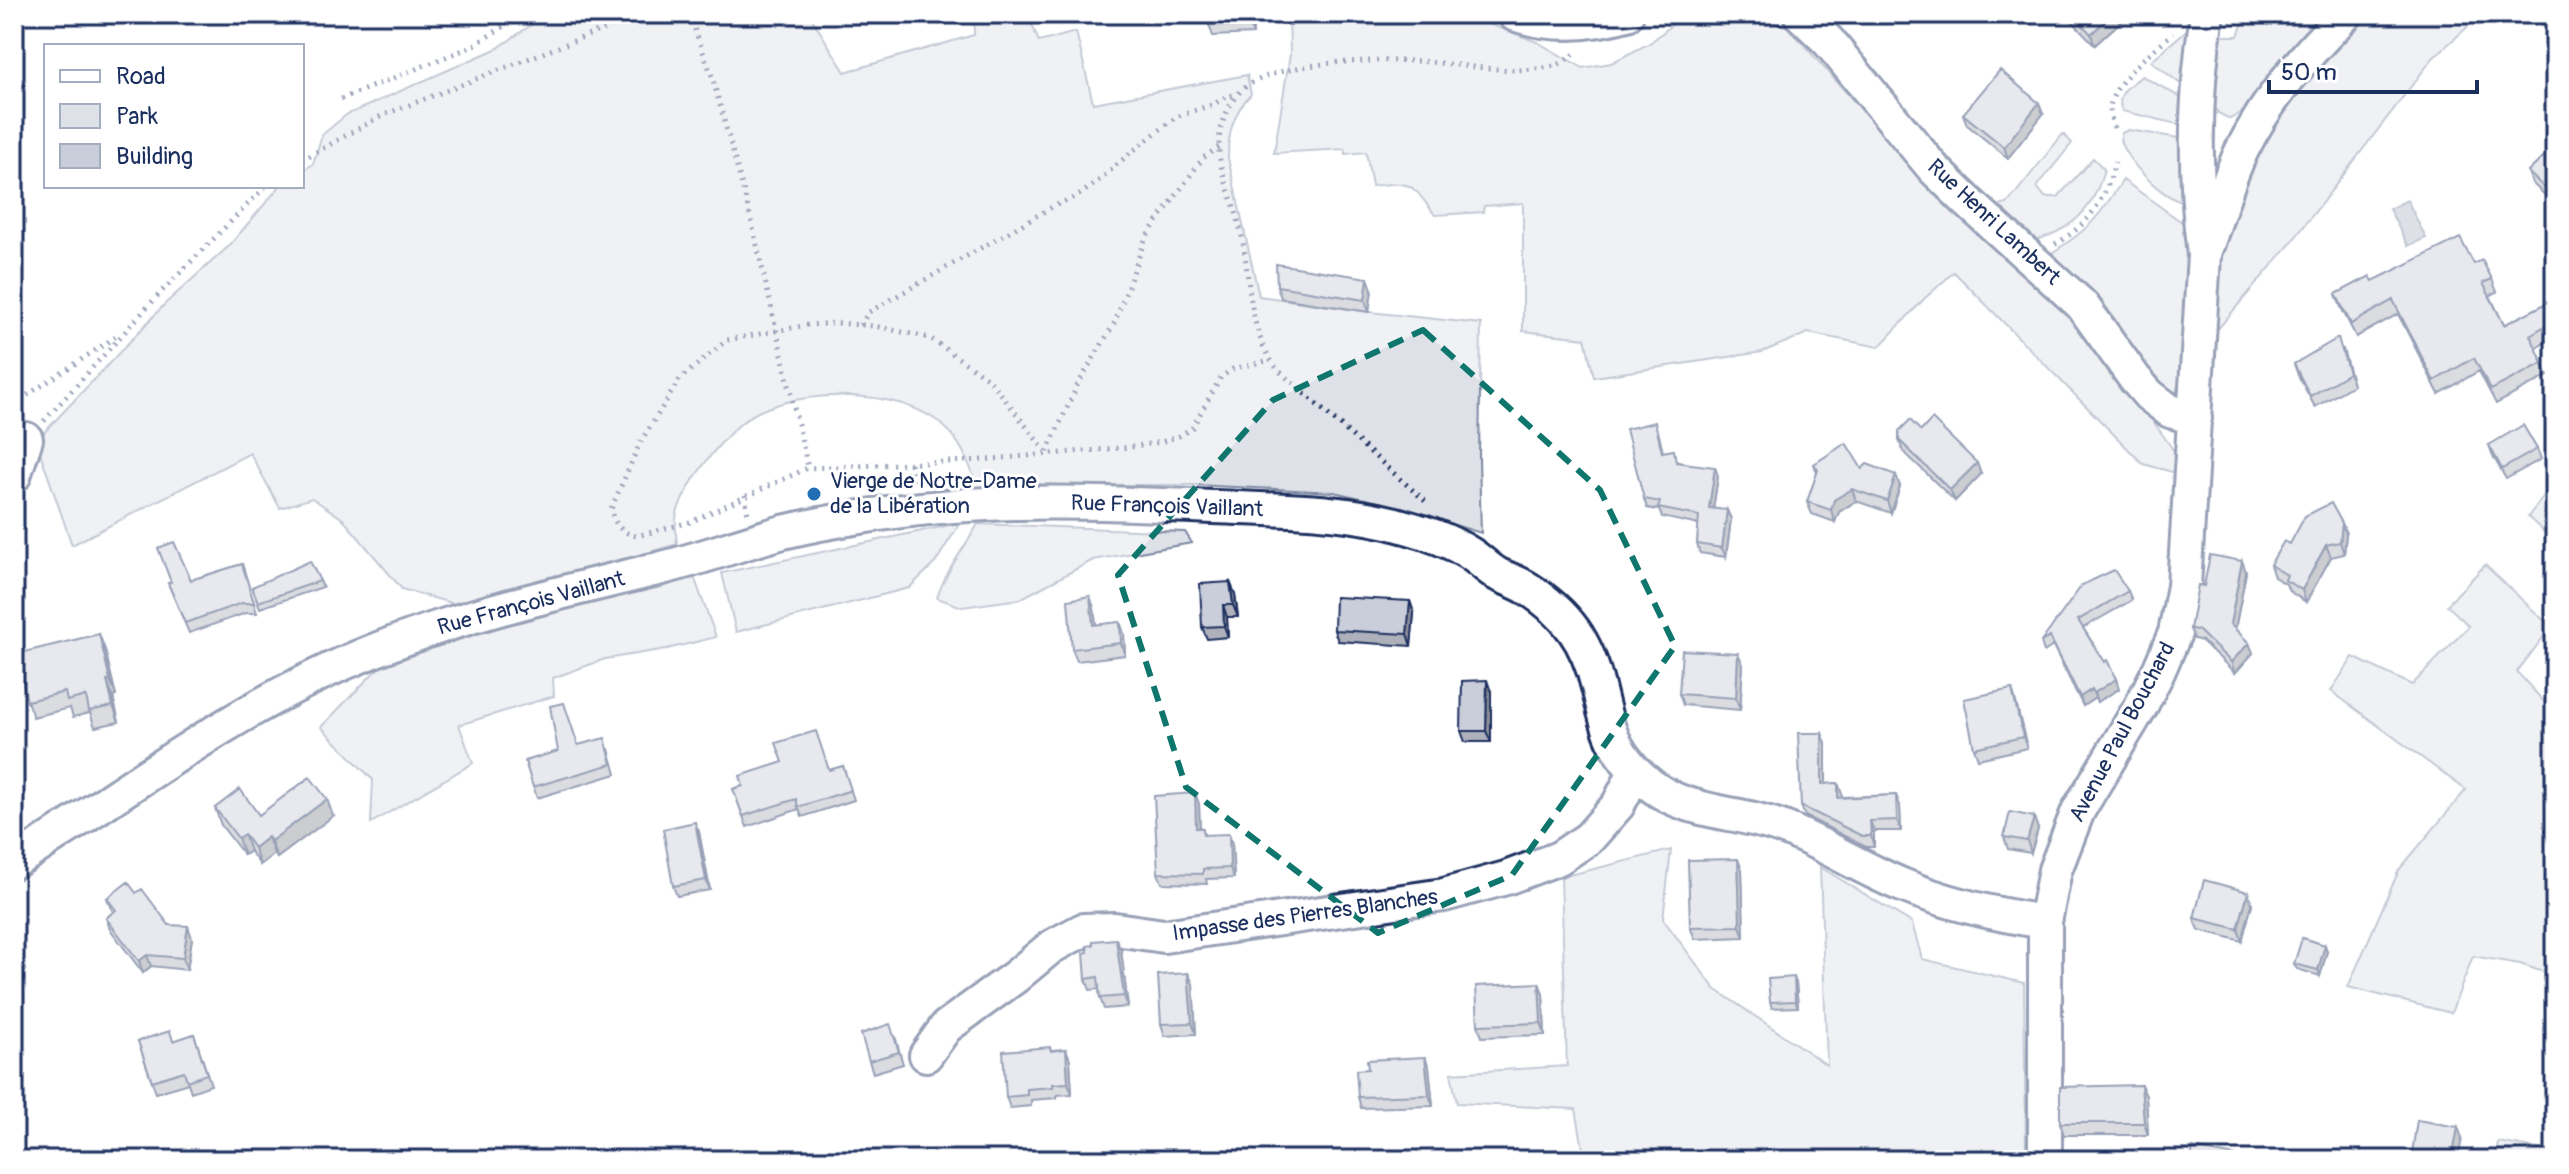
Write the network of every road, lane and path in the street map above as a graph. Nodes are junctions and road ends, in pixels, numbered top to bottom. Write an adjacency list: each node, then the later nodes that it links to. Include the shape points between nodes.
1 (523, 14): 10 (path, via 473,46)
2 (643, 14): 15 (path, via 381,116)
3 (689, 14): 22 (path, via 726,125)
4 (1514, 14): 7 (street, via 1564,23)
5 (1800, 14): 18 (street, Rue Henri Lambert, via 1933,168)
6 (2346, 14): 12 (street, via 2271,99)
7 (1617, 17): 9 (path, via 1590,46 1556,66 1342,62 1280,73)
8 (2195, 19): 11 (street); 13 (path, via 2118,87 2109,110)
9 (1239, 94): 14 (path, via 1225,116); 20 (path, via 1176,117 1079,195 869,312)
10 (341, 99)
11 (2197, 104): 12 (street, via 2217,130 2235,134); 19 (street)
12 (2256, 126): 19 (street, via 2241,152)
13 (2114, 128)
14 (1219, 147): 23 (path, via 1241,232 1259,338); 27 (path, via 1203,158 1146,237 1115,322)
15 (304, 159)
16 (2115, 162): 18 (path, via 2103,199 2081,226 2041,250)
17 (264, 188): 21 (path)
18 (2019, 249): 25 (street, Rue Henri Lambert, via 2082,305 2149,395 2170,411)
19 (2204, 255): 25 (street, Avenue Paul Bouchard)
20 (860, 325): 22 (path); 27 (path, via 913,332 956,354 991,381)
21 (126, 330): 24 (path); 26 (path)
22 (776, 331): 28 (path); 28 (path, via 727,340 680,379 640,443 611,509 613,520 628,534 655,533)
23 (1270, 360): 27 (path, via 1221,377 1199,419 1179,436 1131,447); 30 (path)
24 (14, 404)
25 (2195, 418): 33 (street, Avenue Paul Bouchard, via 2175,633 2141,706 2094,780 2066,838)
26 (26, 439): 29 (street)
27 (1046, 452): 28 (path)
28 (808, 468)
29 (14, 476)
30 (1427, 503)
31 (1635, 772): 32 (street, Rue François Vaillant, via 1614,744 1590,661 1566,617 1525,587 1428,534 1369,519 1285,510 977,503 785,532 453,621 288,690); 33 (street, Rue François Vaillant, via 1683,805 1792,831 1906,887 2003,916); 34 (street, Impasse des Pierres Blanches, via 1618,805 1589,838 1559,858 1506,878 1444,895 1164,936 1083,930 1051,947 946,1027)
32 (14, 862)
33 (2045, 922): 35 (street, Avenue Paul Bouchard)
34 (926, 1055)
35 (2045, 1160)

